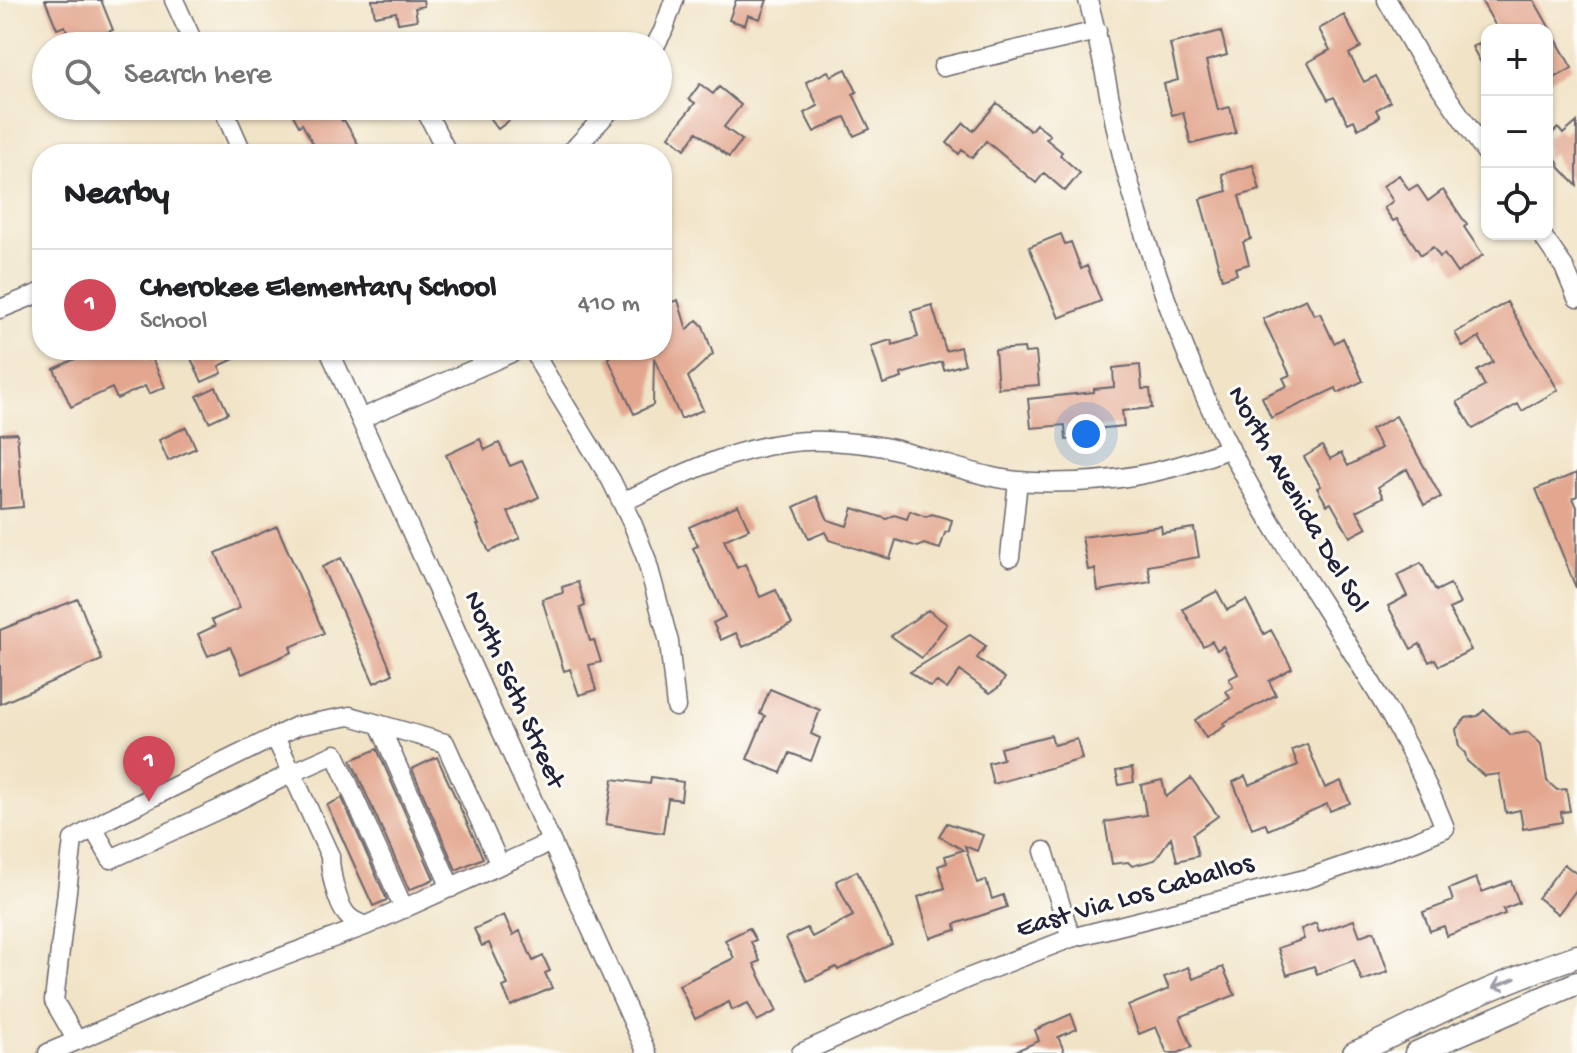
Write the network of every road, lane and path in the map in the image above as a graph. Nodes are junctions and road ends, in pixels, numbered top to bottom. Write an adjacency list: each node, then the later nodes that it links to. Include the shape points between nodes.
1 (174, 0): 6 (street)
2 (674, 0): 7 (street)
3 (1088, 0): 5 (street, North Avenida Del Sol)
4 (1387, 0): 15 (street)
5 (1097, 31): 8 (street); 25 (street, North Avenida Del Sol, via 1124,166 1158,279 1189,363)
6 (189, 32)
7 (662, 32)
8 (943, 67)
9 (228, 120): 12 (street)
10 (431, 120): 13 (street)
11 (601, 120): 14 (street)
12 (239, 144)
13 (443, 144)
14 (579, 144)
15 (1481, 145)
16 (1547, 240): 17 (street)
17 (1570, 263): 19 (street)
18 (32, 296): 20 (street)
19 (1577, 298)
20 (0, 309)
21 (333, 360): 24 (street, North 56th Street)
22 (495, 360): 24 (street)
23 (539, 360): 27 (street)
24 (360, 419): 35 (street, North 56th Street)
25 (1230, 448): 26 (street, via 1160,472 1116,480); 34 (street, North Avenida Del Sol, via 1402,736)
26 (1018, 481): 27 (street, via 895,449 822,441 745,450); 28 (street)
27 (623, 502): 29 (street, via 646,558 669,642)
28 (1010, 557)
29 (676, 707)
30 (379, 724): 31 (street, via 350,716 297,726); 37 (street, via 445,743); 38 (street)
31 (275, 737): 32 (street); 33 (street)
32 (292, 773): 33 (street, via 111,859); 39 (street, via 335,754); 40 (street, via 330,856 345,913)
33 (93, 828): 44 (street, via 73,840 54,1001)
34 (1445, 828): 41 (street, East Via Los Caballos, via 1309,878)
35 (551, 842): 37 (street); 46 (street, North 56th Street)
36 (1044, 851): 41 (street)
37 (500, 865): 38 (street)
38 (451, 888): 39 (street)
39 (404, 909): 40 (street)
40 (365, 926): 44 (street)
41 (1071, 938): 47 (street, East Via Los Caballos)
42 (1577, 956): 48 (main road, one-way to 48, via 1495,987)
43 (1577, 983): 49 (main road)
44 (77, 1041): 45 (street)
45 (48, 1053)
46 (647, 1053)
47 (801, 1053)
48 (1354, 1053)
49 (1416, 1053)

